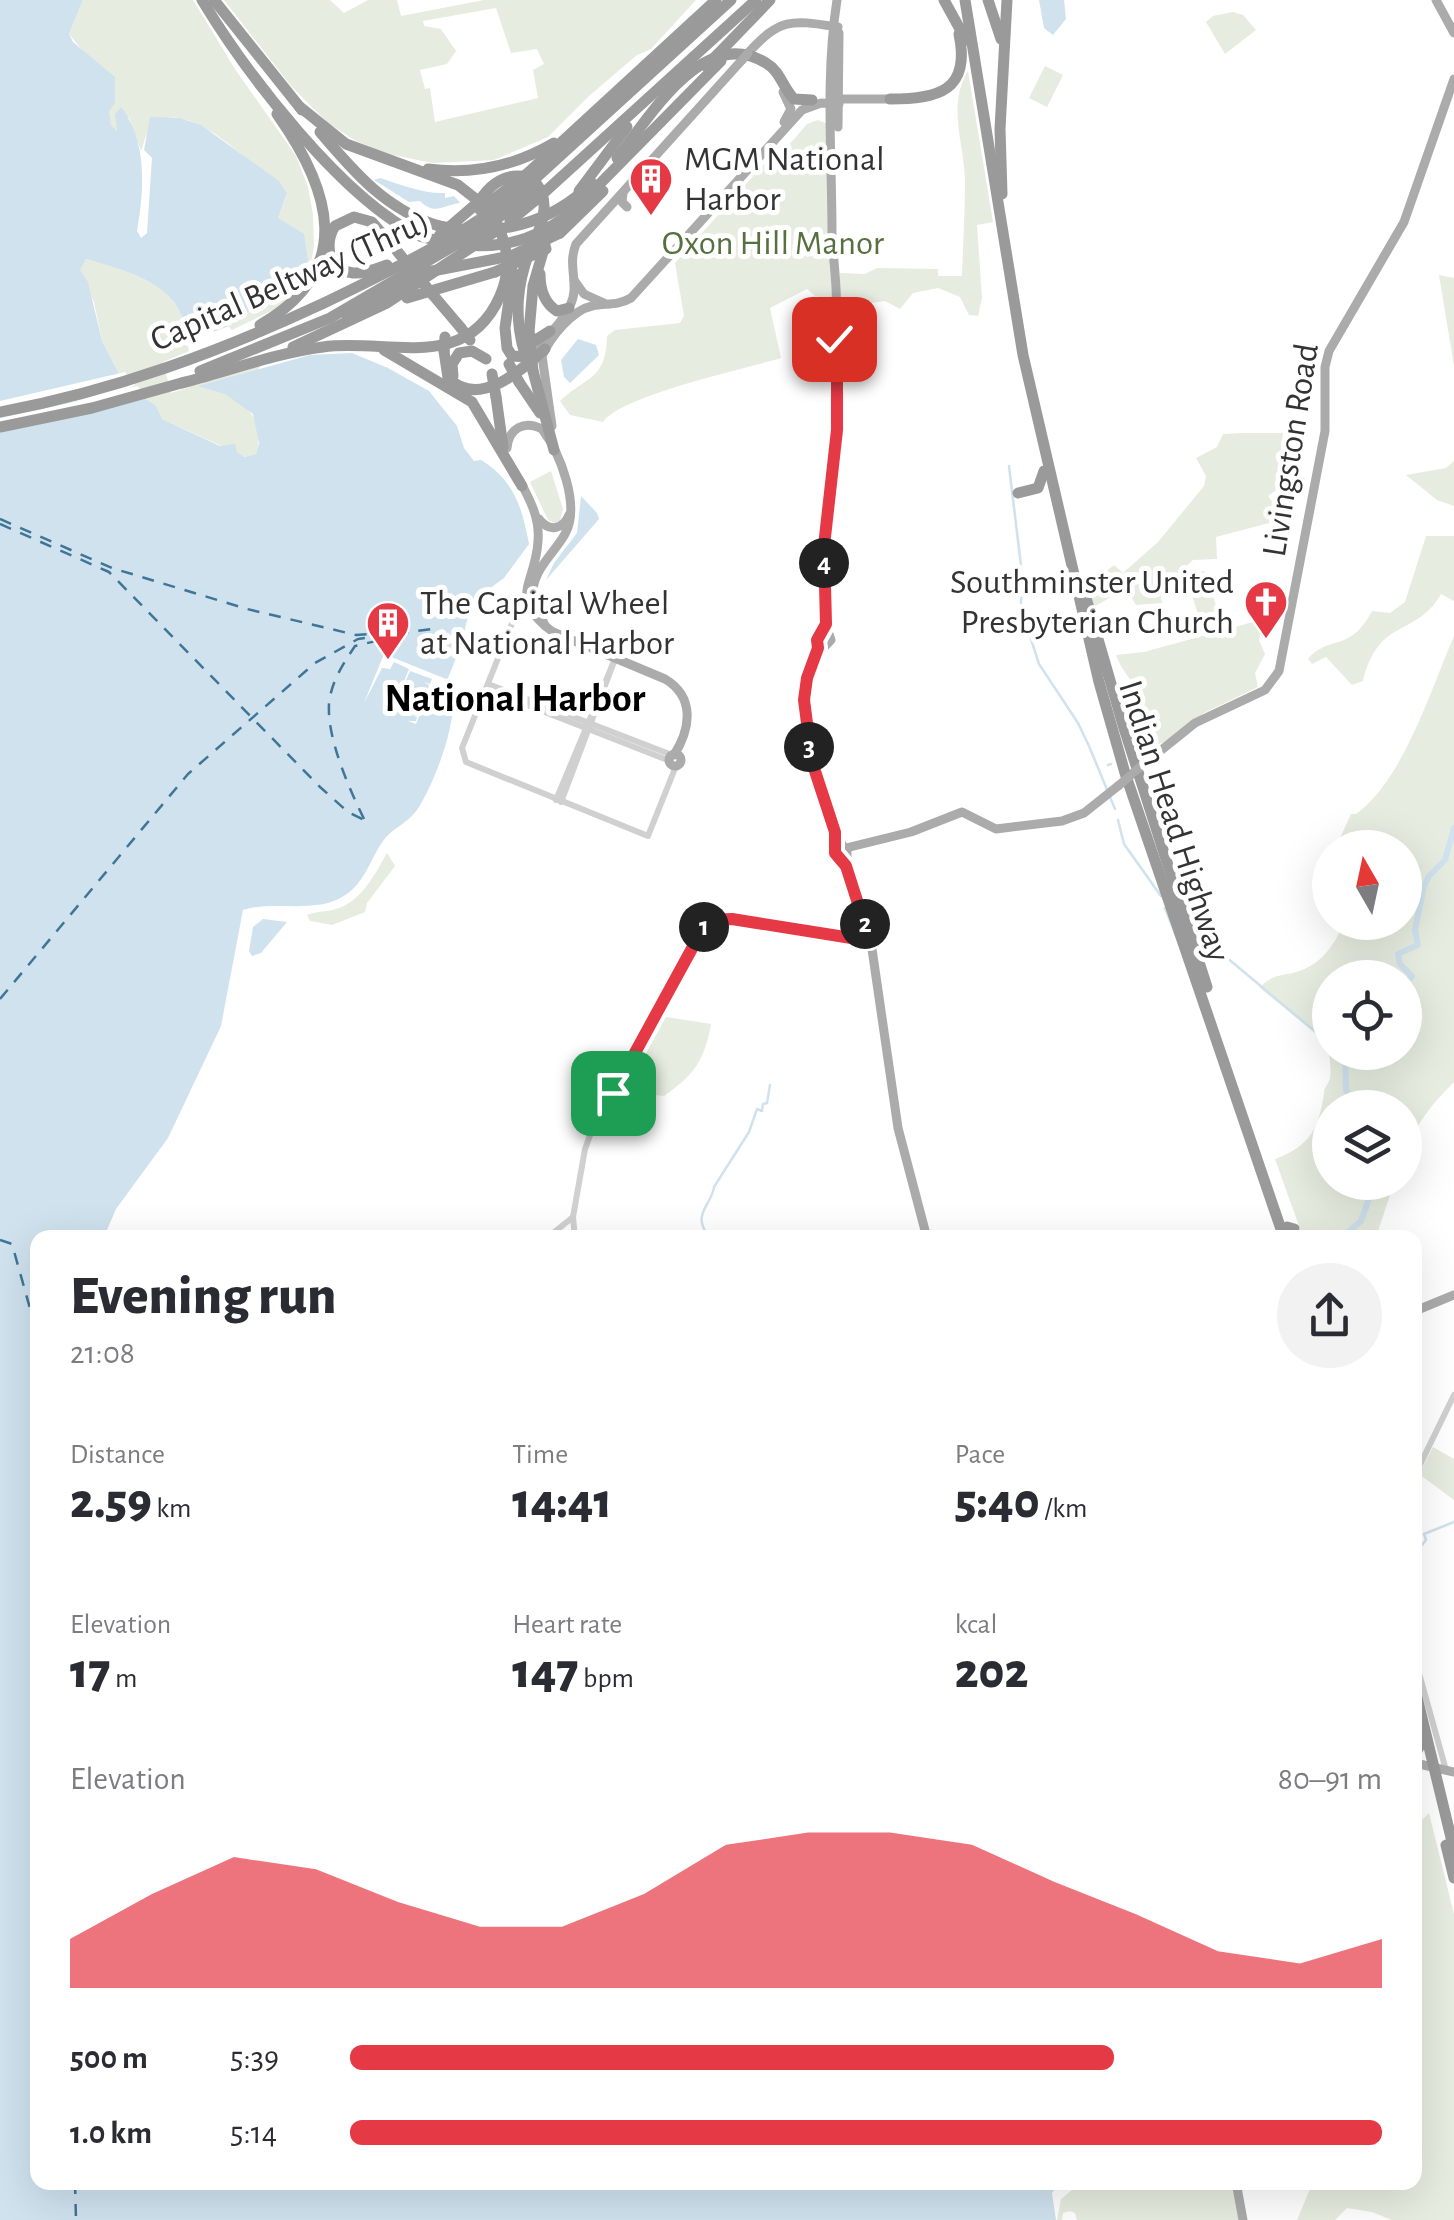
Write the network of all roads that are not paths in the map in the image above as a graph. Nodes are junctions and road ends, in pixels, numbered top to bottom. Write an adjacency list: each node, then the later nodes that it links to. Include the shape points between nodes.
1 (202, 0): 18 (highway)
2 (214, 0): 28 (highway)
3 (720, 0): 29 (highway)
4 (731, 0): 29 (highway)
5 (748, 0): 38 (highway, Capital Beltway (Thru))
6 (756, 0): 21 (highway)
7 (770, 0): 19 (highway)
8 (780, 0): 19 (highway)
9 (968, 0): 34 (highway, Indian Head Highway); 40 (highway, Indian Head Highway)
10 (988, 0): 20 (highway)
11 (1007, 0): 20 (highway)
12 (1436, 0): 17 (main road)
13 (946, 1): 24 (highway, via 962,49 956,78 936,96); 34 (highway, via 967,42)
14 (838, 3): 15 (main road, via 828,21); 16 (main road)
15 (818, 24): 16 (main road); 23 (main road, via 776,27)
16 (836, 27): 27 (main road)
17 (1453, 30)
18 (235, 52): 32 (highway); 56 (highway, via 303,152 324,226 321,258 308,286)
19 (723, 56): 31 (highway); 35 (highway, bridge)
20 (1003, 58): 40 (highway)
21 (679, 70): 30 (highway); 38 (highway)
22 (1454, 79): 85 (main road, Livingston Road, via 1404,222 1329,351 1325,431 1278,674 1268,693 1195,722)
23 (720, 84): 26 (main road, via 755,64 774,76); 39 (main road)
24 (890, 99): 27 (main road)
25 (812, 100): 26 (main road); 27 (main road); 35 (highway, via 794,99 765,62 717,58 678,81)
26 (788, 101): 33 (main road, via 790,115)
27 (835, 104): 33 (main road, via 802,110); 87 (main road, via 837,430 823,637 807,678 805,742)
28 (300, 107): 36 (highway, via 346,144); 44 (highway, via 376,193)
29 (590, 123): 37 (highway, via 508,164 456,171); 38 (highway)
30 (627, 126): 45 (highway); 47 (highway, bridge, via 538,228)
31 (658, 126): 45 (highway); 47 (highway, bridge, via 577,208 530,238)
32 (312, 144): 46 (highway); 47 (highway, bridge, via 373,208 420,236)
33 (767, 146): 53 (main road, via 646,283)
34 (988, 156): 69 (highway, Indian Head Highway)
35 (617, 158): 44 (highway, bridge, via 559,208 520,225)
36 (385, 160): 37 (highway); 59 (highway, via 458,185 482,202 504,239 506,275 493,309 461,338 425,348)
37 (410, 166): 49 (highway, via 459,180 486,199)
38 (534, 185): 42 (highway, Capital Beltway (Thru)); 42 (highway)
39 (622, 193): 41 (main road); 41 (main road, via 626,208)
40 (1002, 194): 78 (highway, Indian Head Highway, via 1037,393)
41 (611, 205): 50 (main road, via 576,244)
42 (499, 206): 43 (highway, Capital Beltway (Thru), bridge); 43 (highway, bridge); 49 (highway, via 499,179 512,175 540,189 543,216)
43 (484, 218): 44 (highway); 51 (highway, Capital Beltway (Thru)); 55 (highway, Capital Beltway (Thru)); 58 (highway, via 408,290)
44 (439, 231): 48 (highway)
45 (557, 235): 54 (highway, via 542,261 541,286 551,307); 55 (highway, bridge, via 511,256 427,272); 58 (highway, bridge, via 524,261 418,294); 62 (highway, bridge, via 536,275)
46 (386, 238): 48 (highway, via 372,222 354,217 335,226 328,246 347,272); 52 (highway, bridge)
47 (473, 248)
48 (387, 265): 56 (highway)
49 (518, 265): 57 (highway, via 522,330 532,340); 60 (highway, via 517,307); 68 (highway, bridge, via 502,328 509,364)
50 (572, 277): 53 (main road, via 584,294); 54 (main road)
51 (348, 292): 55 (highway); 63 (highway, Capital Beltway (Thru))
52 (436, 298): 60 (highway, via 444,316 448,378 462,388 498,384); 61 (highway, bridge)
53 (610, 306): 60 (main road, via 579,311)
54 (569, 308): 57 (main road)
55 (351, 310): 63 (highway, Capital Beltway (Thru), via 278,347)
56 (260, 325): 63 (highway)
57 (550, 331): 60 (main road)
58 (316, 338): 64 (highway)
59 (361, 346): 64 (highway, via 313,348); 65 (highway, via 397,355)
60 (533, 353): 61 (highway, via 482,384 453,376 459,353 472,350); 62 (highway, bridge); 65 (highway, via 517,375 487,392); 71 (main road, via 542,356)
61 (486, 360): 70 (highway, bridge)
62 (532, 372): 68 (highway)
63 (145, 382): 64 (highway); 66 (highway); 67 (highway)
64 (182, 382)
65 (444, 384): 72 (highway, via 475,406)
66 (0, 409)
67 (0, 424)
68 (554, 450): 70 (main road, via 542,429 522,425 508,438); 71 (main road)
69 (1043, 452): 73 (highway, via 1042,483); 79 (highway, Indian Head Highway)
70 (510, 463): 72 (main road)
71 (563, 478): 74 (main road)
72 (522, 486): 75 (main road)
73 (1018, 493)
74 (572, 509): 75 (main road, via 556,528 545,526); 76 (main road, via 566,532)
75 (535, 512): 77 (main road, via 538,546 527,584)
76 (538, 572): 77 (main road); 81 (main road, via 537,601 548,621)
77 (533, 609): 80 (main road, via 545,626); 82 (street, via 513,621)
78 (1091, 615): 85 (highway); 89 (highway, Indian Head Highway)
79 (1090, 642): 85 (highway); 88 (highway, Indian Head Highway)
80 (615, 659): 81 (main road); 83 (street)
81 (642, 668): 84 (main road, via 680,691 688,709); 84 (main road, via 670,675 689,695 692,720)
82 (487, 686): 83 (street); 86 (street, via 462,748 466,762)
83 (588, 726): 84 (street); 86 (street)
84 (674, 759): 86 (street, via 646,835)
85 (1134, 772): 87 (main road, Livingston Road, bridge, via 1069,820 996,829 963,812); 88 (highway); 89 (highway)
86 (559, 801)
87 (845, 853): 90 (main road)
88 (1168, 899): 96 (highway, Indian Head Highway)
89 (1187, 925): 95 (highway, Indian Head Highway)
90 (870, 941): 91 (street, via 722,918 706,923 596,1119); 94 (main road, via 898,1128)
91 (573, 1217): 92 (street); 93 (street)
92 (557, 1230)
93 (575, 1230)
94 (925, 1230)
95 (1287, 1230)
96 (1287, 1230)
97 (1454, 1296): 98 (main road)
98 (1422, 1307)
99 (1454, 1395): 100 (street)
100 (1422, 1461)
101 (1422, 1696): 104 (street)
102 (1422, 1716): 104 (highway)
103 (1422, 1739): 104 (highway)
104 (1435, 1768): 105 (highway); 106 (highway)
105 (1454, 1850)
106 (1454, 1878)
107 (1237, 2190): 108 (main road)
108 (1243, 2220)

